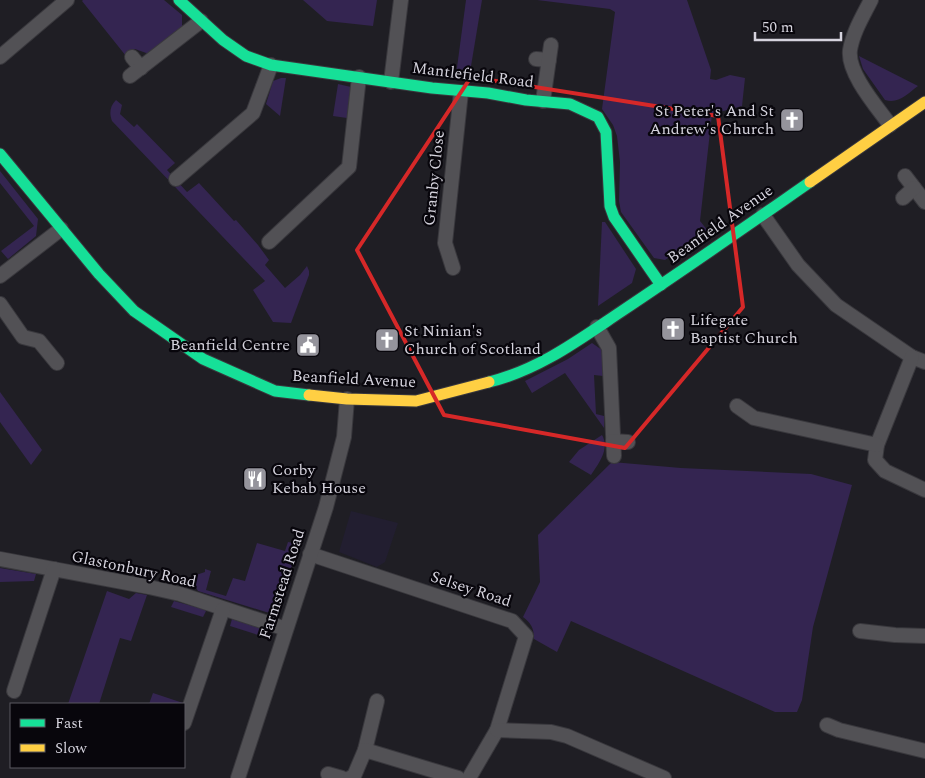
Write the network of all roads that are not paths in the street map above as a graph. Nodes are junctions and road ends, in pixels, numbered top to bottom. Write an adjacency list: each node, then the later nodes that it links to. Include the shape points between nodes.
1 (67, 0): 7 (street)
2 (401, 0): 11 (street)
3 (871, 0): 15 (street, via 854,34 850,60 860,83)
4 (186, 2): 5 (street, Mantlefield Road)
5 (201, 21): 8 (street, Mantlefield Road, via 246,56); 9 (street)
6 (551, 45): 13 (street, via 543,59)
7 (0, 57)
8 (271, 65): 10 (street, Mantlefield Road); 18 (street, via 253,114)
9 (135, 67)
10 (359, 77): 11 (street, Mantlefield Road); 24 (street, via 348,167)
11 (391, 82): 12 (street, Mantlefield Road)
12 (461, 92): 13 (street, Mantlefield Road); 25 (street, Granby Close, via 445,243)
13 (543, 101): 27 (street, Mantlefield Road, via 570,104 598,117 606,132 610,206 614,217)
14 (925, 102): 15 (street, Beanfield Avenue)
15 (890, 125): 22 (street, Beanfield Avenue)
16 (0, 154): 23 (street, Beanfield Avenue)
17 (905, 176): 19 (street)
18 (176, 180)
19 (914, 188): 20 (street); 21 (street)
20 (903, 198)
21 (925, 202)
22 (763, 215): 27 (street, Beanfield Avenue); 30 (street, via 798,265 836,305)
23 (61, 229): 26 (street); 32 (street, Beanfield Avenue, via 134,311 188,350 275,391)
24 (269, 242)
25 (453, 268)
26 (0, 275)
27 (661, 285): 29 (street, Beanfield Avenue)
28 (0, 304): 31 (street, via 23,337 39,341)
29 (596, 327): 32 (street, Beanfield Avenue, via 555,355 510,376 416,401); 34 (street, via 609,348)
30 (918, 359): 36 (street)
31 (57, 363)
32 (347, 399): 39 (street, Farmstead Road, via 336,473)
33 (737, 406): 36 (street, via 754,418)
34 (613, 441): 35 (street); 37 (street)
35 (628, 442)
36 (877, 445): 38 (street, via 875,460 880,466)
37 (614, 456)
38 (925, 490)
39 (310, 554): 43 (street, Farmstead Road); 50 (street, Selsey Road, via 512,621 526,636)
40 (0, 559): 41 (street, Glastonbury Road)
41 (54, 570): 42 (street, Glastonbury Road, via 180,594); 46 (street)
42 (223, 609): 43 (street, Glastonbury Road); 48 (street)
43 (286, 629): 54 (street, Farmstead Road)
44 (860, 631): 45 (street)
45 (925, 636)
46 (14, 691)
47 (377, 701): 51 (street)
48 (185, 720)
49 (827, 725): 52 (street)
50 (497, 730): 58 (street, Selsey Road); 59 (street, via 551,732 567,736)
51 (365, 750): 56 (street, via 354,776); 57 (street)
52 (925, 751)
53 (328, 774): 55 (street)
54 (238, 778)
55 (342, 778)
56 (350, 778)
57 (458, 778)
58 (469, 778)
59 (664, 778)

